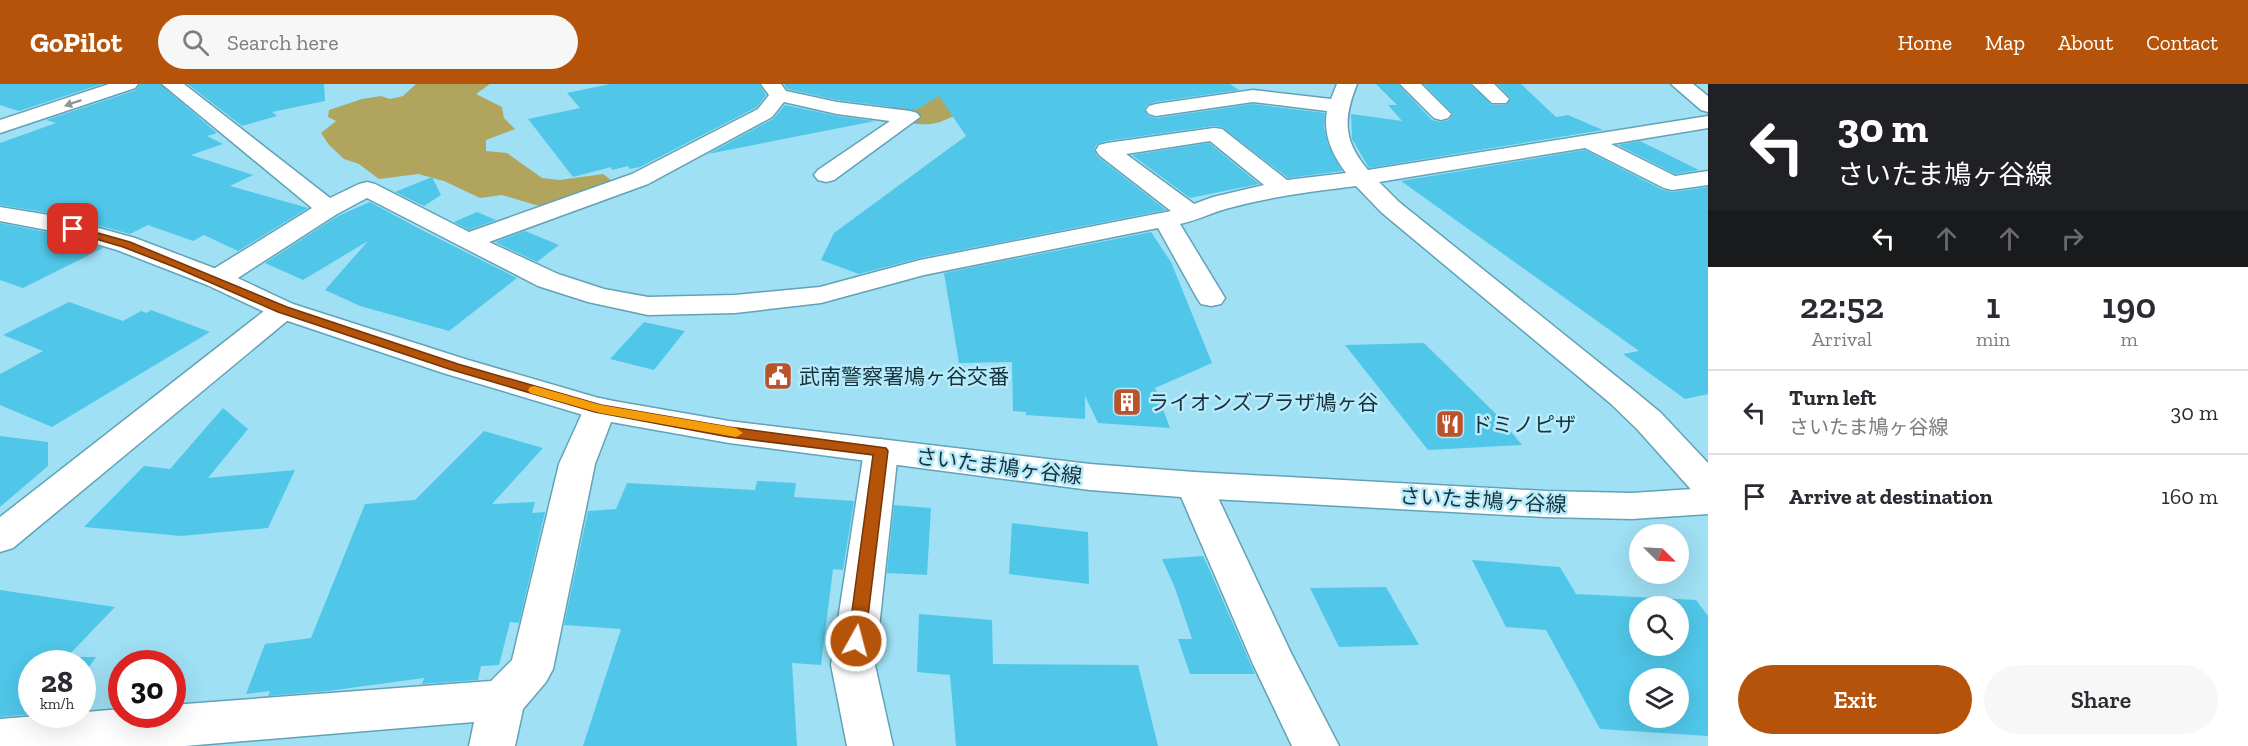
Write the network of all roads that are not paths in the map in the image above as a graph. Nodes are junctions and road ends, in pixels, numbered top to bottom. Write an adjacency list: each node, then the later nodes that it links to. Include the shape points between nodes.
1 (128, 84): 13 (street, one-way to 13)
2 (172, 84): 19 (street)
3 (1410, 84): 11 (street)
4 (1482, 84): 8 (street)
5 (1681, 84): 9 (street)
6 (775, 89): 15 (street, via 837,108 910,117); 23 (street, via 765,113 640,179)
7 (1342, 95): 10 (street, via 1253,96); 16 (street, via 1335,115 1336,141)
8 (1499, 99)
9 (1708, 106)
10 (1156, 110)
11 (1441, 114)
12 (1708, 122): 14 (street)
13 (0, 127)
14 (1589, 142): 16 (street); 17 (street, via 1671,183)
15 (826, 175)
16 (1362, 178): 18 (street); 30 (street, via 1390,207 1621,396)
17 (1708, 178)
18 (1282, 188): 21 (street, via 1222,202); 21 (street, via 1214,134 1100,144)
19 (328, 209): 23 (street, via 367,189); 24 (street)
20 (0, 214): 24 (street, さいたま鳩ヶ谷線, via 55,224 126,244)
21 (1191, 214): 22 (street)
22 (1165, 219): 23 (street, via 920,268 821,295 735,304 648,306 598,296 548,280); 25 (street)
23 (467, 241)
24 (217, 279): 26 (street, さいたま鳩ヶ谷線)
25 (1211, 298)
26 (283, 310): 27 (street, さいたま鳩ヶ谷線); 32 (street)
27 (600, 409): 28 (street, さいたま鳩ヶ谷線, via 729,432); 33 (street, via 577,464 531,669)
28 (881, 451): 29 (street, さいたま鳩ヶ谷線, via 1090,477); 36 (street, via 854,665)
29 (1194, 485): 31 (street, さいたま鳩ヶ谷線, via 1545,504 1632,506); 37 (street)
30 (1708, 485)
31 (1708, 501)
32 (0, 538)
33 (502, 700): 34 (street); 35 (street)
34 (0, 740)
35 (492, 746)
36 (870, 746)
37 (1316, 746)

